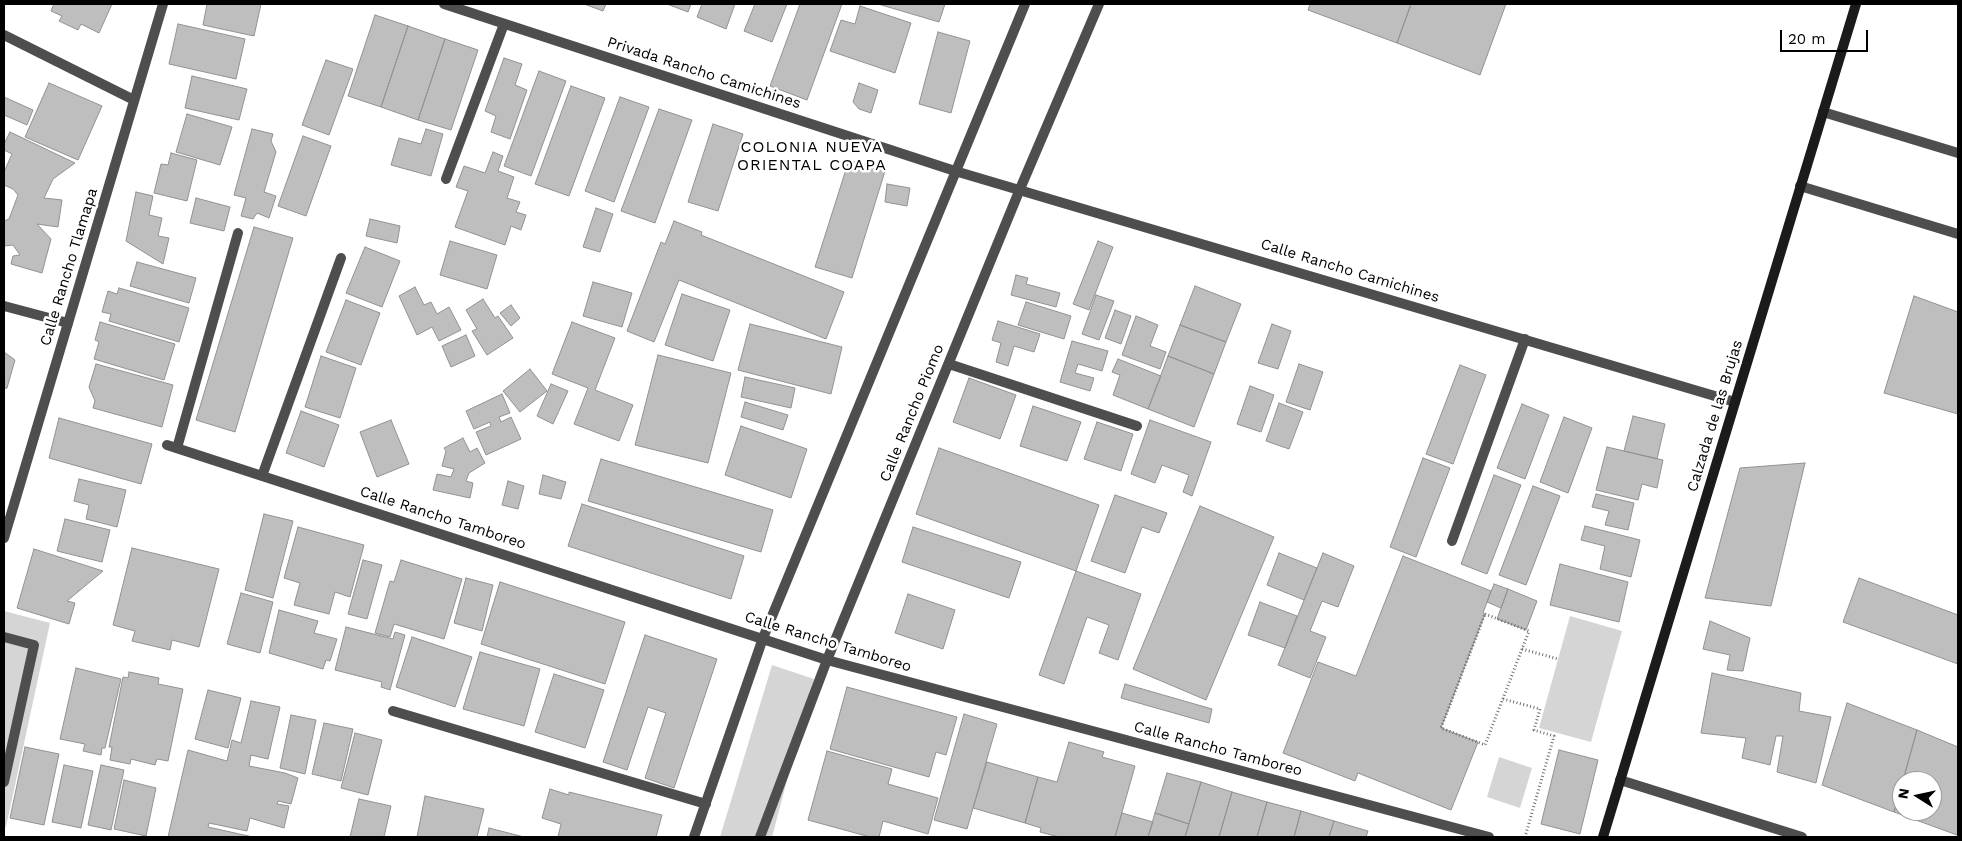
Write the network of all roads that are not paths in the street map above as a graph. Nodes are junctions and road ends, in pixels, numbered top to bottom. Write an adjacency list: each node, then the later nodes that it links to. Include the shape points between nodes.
1 (163, 4): 8 (street, Calle Rancho Tlamapa)
2 (444, 4): 6 (street, Privada Rancho Camichines)
3 (1025, 4): 11 (street)
4 (1098, 4): 14 (street, Calle Rancho Piomo)
5 (1856, 4): 9 (street, Calzada de las Brujas)
6 (504, 24): 11 (street, Privada Rancho Camichines); 12 (street)
7 (4, 35): 8 (street)
8 (134, 100): 19 (street, Calle Rancho Tlamapa)
9 (1823, 112): 10 (street); 13 (street, Calzada de las Brujas)
10 (1958, 153)
11 (955, 171): 14 (street, Calle Rancho Camichines); 29 (street)
12 (446, 179)
13 (1800, 186): 16 (street); 22 (street, Calzada de las Brujas)
14 (1020, 189): 20 (street, Calle Rancho Camichines); 21 (street, Calle Rancho Piomo)
15 (238, 233): 24 (street, Calle Rancho Tamboreo, via 172,446)
16 (1958, 234)
17 (341, 258): 24 (street)
18 (4, 306): 19 (street)
19 (68, 323): 25 (street, Calle Rancho Tlamapa)
20 (1525, 339): 22 (street, Calle Rancho Camichines); 27 (street)
21 (949, 364): 23 (street); 30 (street, Calle Rancho Piomo)
22 (1735, 402): 32 (street, Calzada de las Brujas)
23 (1137, 426)
24 (262, 476): 29 (street, Calle Rancho Tamboreo)
25 (7, 518): 26 (street, Calle Rancho Tlamapa)
26 (4, 538)
27 (1452, 541)
28 (4, 636): 33 (street, via 34,645)
29 (763, 638): 30 (street, Calle Rancho Tamboreo); 34 (street)
30 (826, 660): 36 (street, Calle Rancho Piomo); 37 (street, Calle Rancho Tamboreo)
31 (393, 711): 34 (street)
32 (1620, 780): 38 (street, Calzada de las Brujas); 39 (street)
33 (4, 782)
34 (706, 804): 35 (street)
35 (694, 837)
36 (760, 837)
37 (1489, 837)
38 (1603, 837)
39 (1802, 837)

